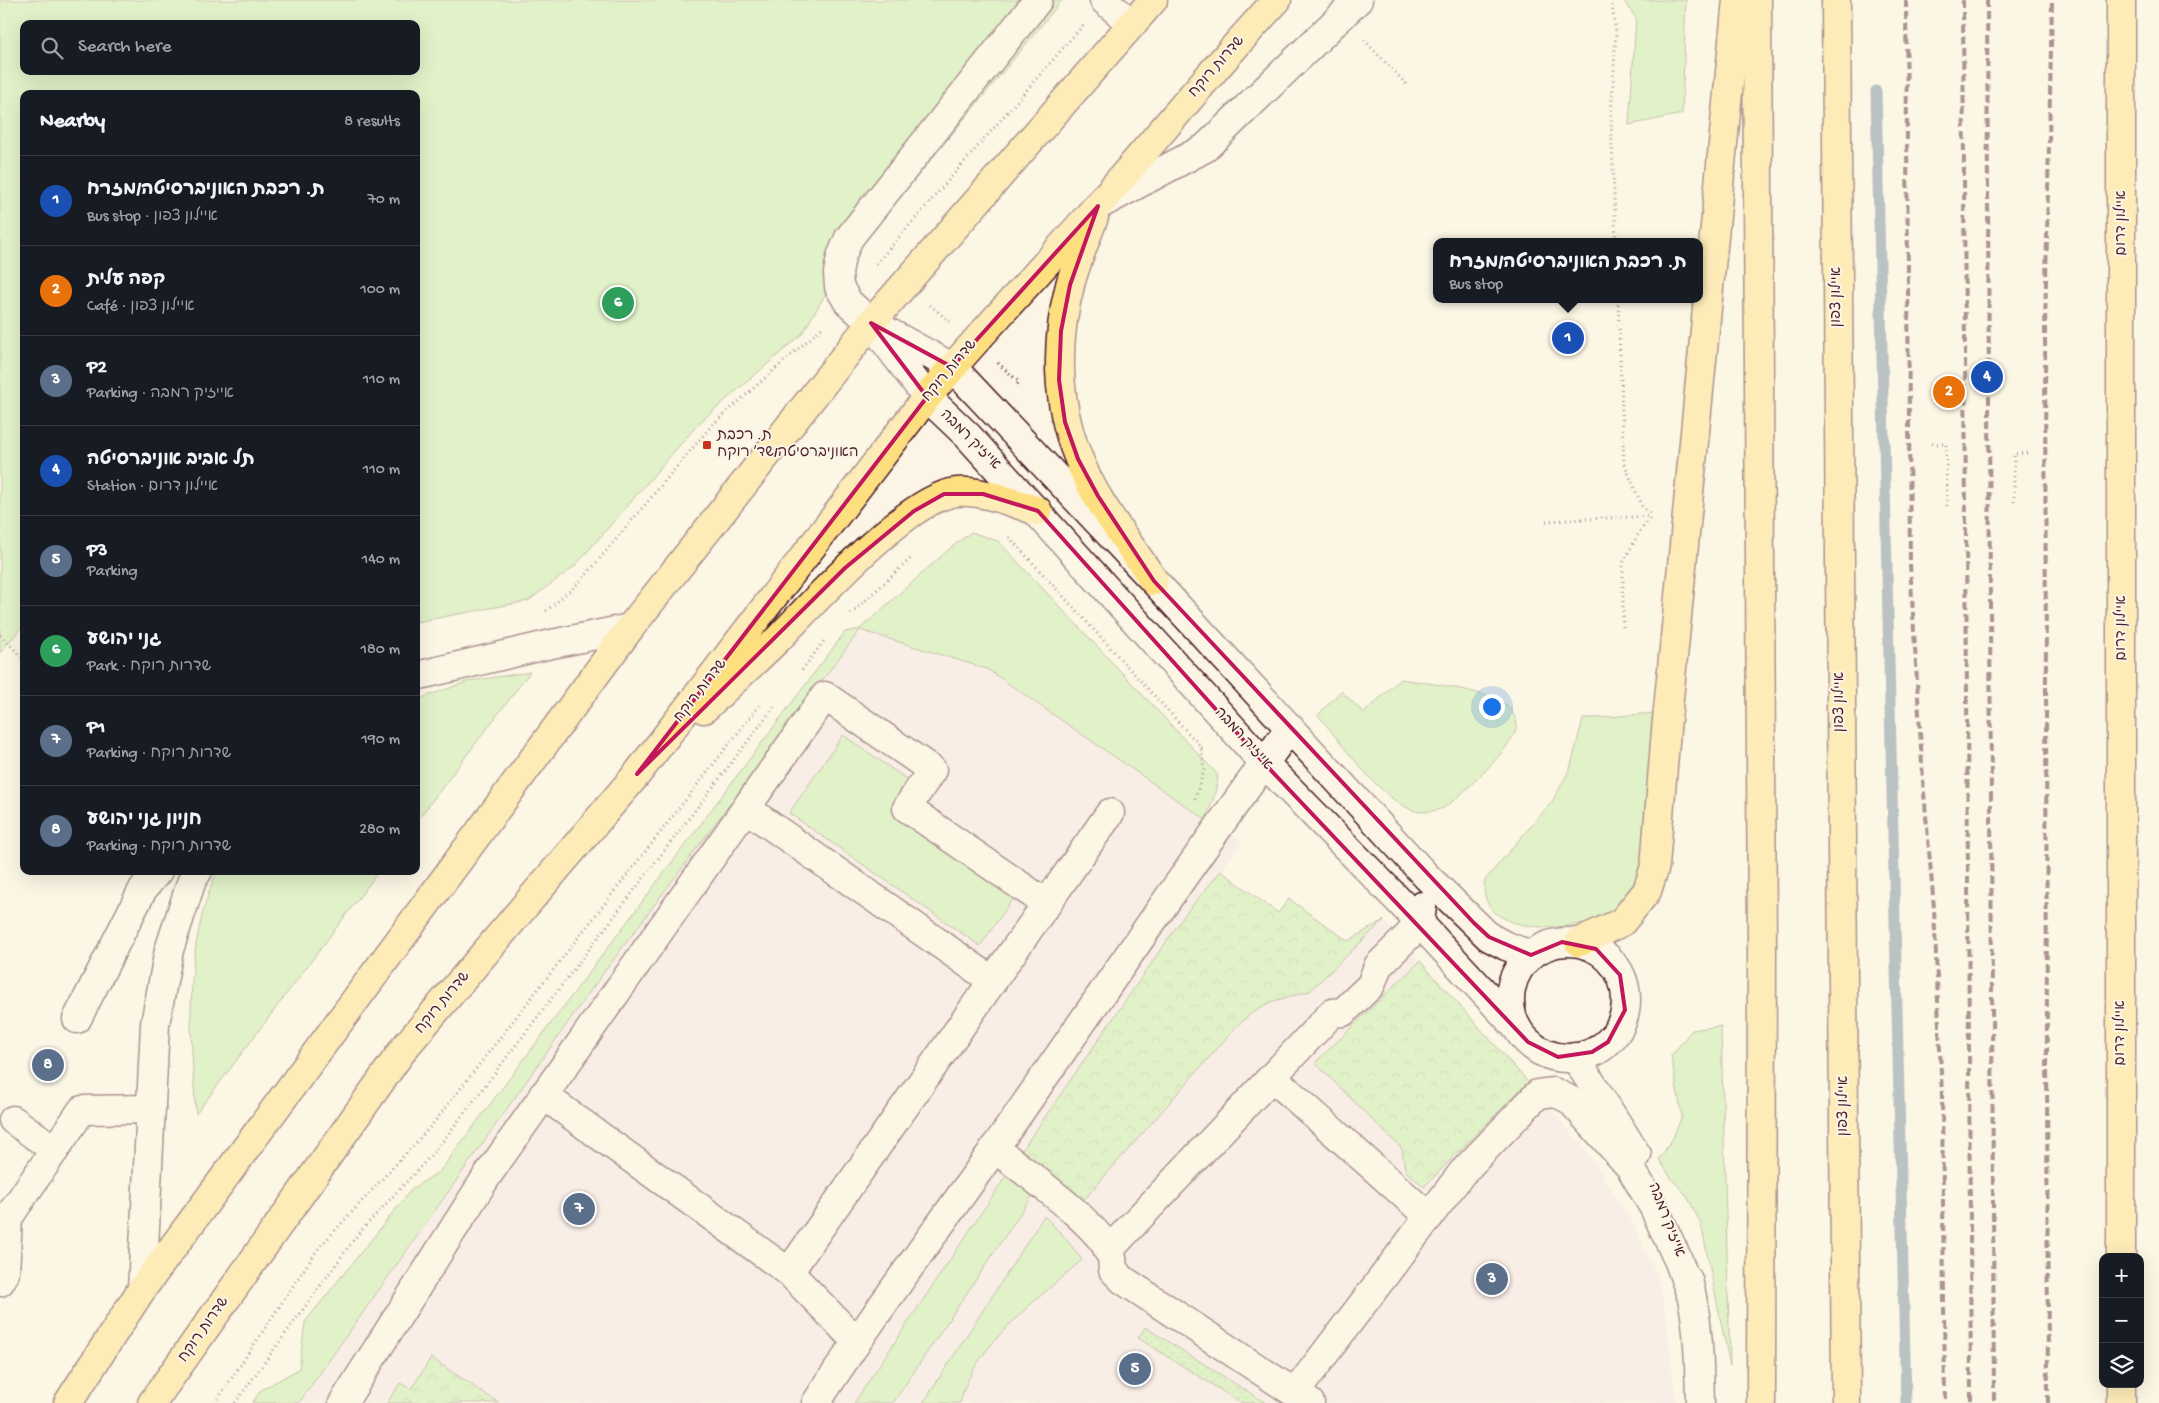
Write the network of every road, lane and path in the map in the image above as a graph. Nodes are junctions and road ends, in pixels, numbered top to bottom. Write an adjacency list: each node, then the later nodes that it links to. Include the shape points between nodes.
1 (1038, 0): 16 (street, via 849,238 841,257 839,287 848,302)
2 (1104, 0): 11 (street)
3 (1153, 0): 11 (main road)
4 (1277, 0): 13 (main road, שדרות רוקח, via 1236,43)
5 (1611, 0): 14 (path, via 1616,32 1611,117)
6 (1737, 0): 53 (main road, via 1655,866 1647,891 1622,922)
7 (1757, 0): 82 (main road)
8 (1836, 0): 83 (main road, איילון צפון)
9 (2121, 0): 67 (main road, איילון דרום)
10 (1350, 8): 12 (path); 13 (street, via 1205,148)
11 (1132, 24): 16 (main road)
12 (1408, 85)
13 (1098, 206): 17 (main road, שדרות רוקח); 27 (main road, via 1070,285 1061,331 1059,380 1066,422 1078,459 1098,496)
14 (1616, 238)
15 (1618, 303): 24 (path, via 1624,463 1642,506)
16 (871, 323): 17 (street); 18 (street, אייזיק רמבה); 32 (main road)
17 (952, 367): 18 (main road, שדרות רוקח); 27 (street)
18 (927, 397): 23 (street, אייזיק רמבה); 43 (main road, שדרות רוקח)
19 (1932, 444): 22 (path, via 1946,444)
20 (2029, 453): 21 (path, via 2014,454)
21 (2014, 502)
22 (1947, 506)
23 (1038, 511): 42 (street, אייזיק רמבה); 43 (main road, via 983,494 957,492 944,494 914,511 845,568 778,638)
24 (1652, 516): 25 (path); 31 (path, via 1623,563)
25 (1546, 520)
26 (917, 552): 30 (path)
27 (1154, 580): 40 (street)
28 (582, 581): 29 (path)
29 (544, 613)
30 (845, 620)
31 (1623, 627)
32 (630, 628): 37 (street); 70 (main road)
33 (830, 634): 36 (path)
34 (0, 635): 35 (path)
35 (20, 655)
36 (800, 673)
37 (420, 675)
38 (765, 698): 77 (path, via 432,1125 317,1250)
39 (776, 705): 78 (path, via 436,1150 358,1234)
40 (1290, 728): 42 (street); 49 (street)
41 (1201, 746): 44 (path, via 1204,770)
42 (1264, 762): 50 (street, אייזיק רמבה); 63 (street)
43 (637, 774): 76 (main road, שדרות רוקח, via 406,1048)
44 (1195, 800)
45 (747, 809): 51 (street, via 825,696 932,770 907,808); 55 (street); 60 (street)
46 (1110, 813): 51 (street)
47 (155, 875): 56 (street, via 143,889)
48 (195, 875): 61 (street, via 169,950 155,1024)
49 (1427, 876): 50 (street); 52 (street); 54 (street, via 1489,937)
50 (1400, 902): 52 (street, אייזיק רמבה)
51 (1047, 904): 55 (street)
52 (1420, 924): 57 (street, אייזיק רמבה); 59 (street, via 1378,966 1371,985 1343,1012 1332,1013)
53 (1578, 942): 54 (street, via 1545,946); 58 (street, via 1596,948 1620,974 1625,1010 1619,1027 1608,1042)
54 (1531, 955): 57 (street, via 1512,982 1511,1014)
55 (993, 981): 68 (street)
56 (77, 1019)
57 (1517, 1028): 58 (street, via 1542,1052 1558,1057)
58 (1575, 1057): 71 (street, אייזיק רמבה, via 1646,1168 1678,1250)
59 (1272, 1077): 65 (street); 66 (street)
60 (543, 1096): 68 (street); 79 (street, via 487,1176)
61 (151, 1109): 64 (street, via 82,1110); 70 (street)
62 (13, 1120): 64 (street)
63 (994, 1148): 66 (street, via 1063,1200); 72 (street)
64 (55, 1150): 69 (street, via 8,1218 6,1273)
65 (1429, 1217): 71 (street, via 1462,1173 1538,1094 1554,1092 1570,1100 1630,1167 1654,1208); 74 (street)
66 (1108, 1251): 74 (street, via 1113,1270 1123,1280)
67 (2121, 1253)
68 (789, 1272): 72 (street)
69 (0, 1282)
70 (142, 1289): 75 (main road)
71 (1692, 1298): 81 (street, אייזיק רמבה)
72 (856, 1341): 80 (street)
73 (2121, 1388): 84 (main road)
74 (1302, 1398)
75 (68, 1403)
76 (152, 1403)
77 (215, 1403)
78 (235, 1403)
79 (343, 1403)
80 (816, 1403)
81 (1700, 1403)
82 (1761, 1403)
83 (1846, 1403)
84 (2121, 1403)

